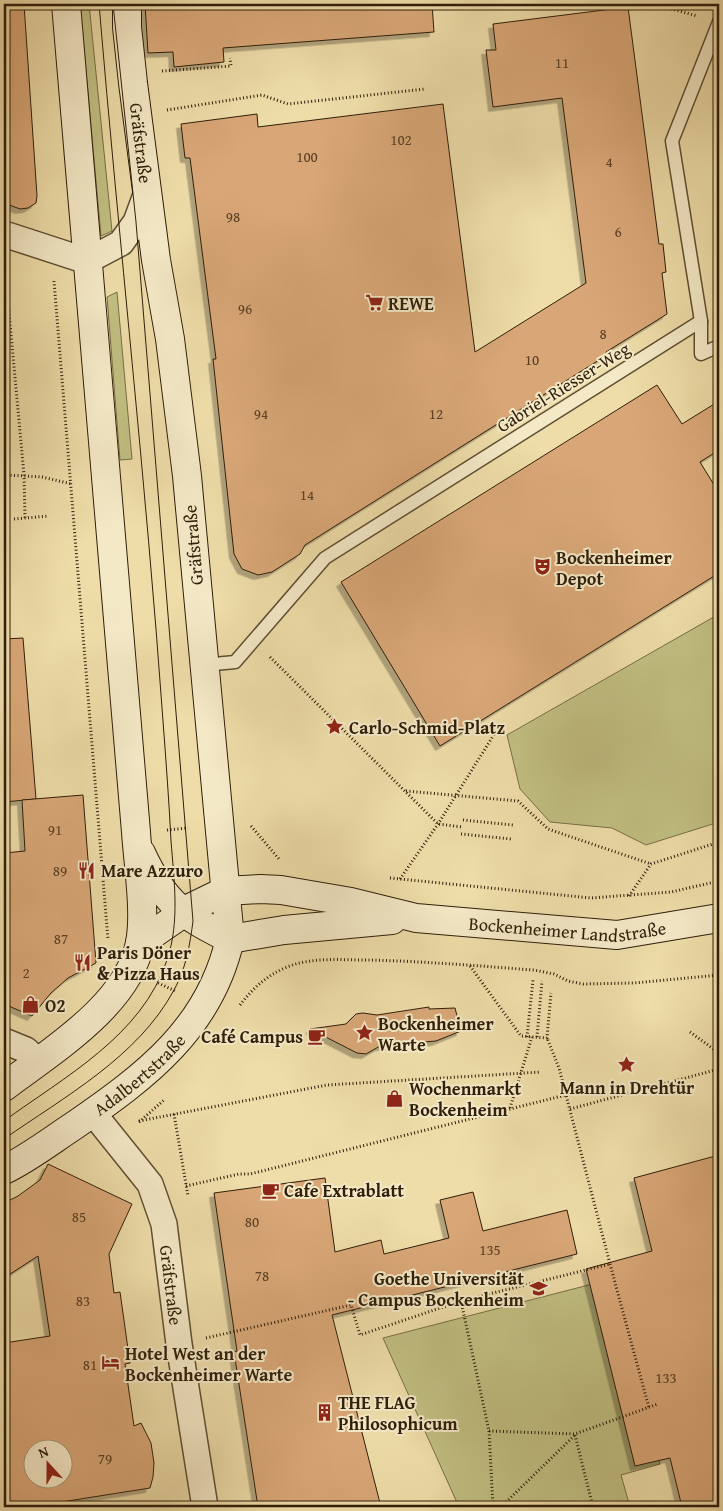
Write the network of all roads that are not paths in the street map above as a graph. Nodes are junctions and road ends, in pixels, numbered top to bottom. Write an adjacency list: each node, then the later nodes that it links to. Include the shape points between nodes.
1 (66, 4): 6 (street)
2 (127, 4): 4 (street, Gräfstraße)
3 (719, 22): 7 (lane, via 672,141)
4 (147, 192): 6 (street, via 136,222 121,243); 9 (street, Gräfstraße, via 187,476)
5 (4, 234): 6 (street)
6 (87, 261): 10 (street)
7 (701, 321): 8 (lane, via 701,354); 9 (lane, Gabriel-Riesser-Weg, via 325,558 235,662)
8 (719, 346)
9 (204, 665): 11 (street, Gräfstraße)
10 (148, 831): 12 (street, via 141,852 157,885); 16 (street)
11 (225, 891): 12 (street, Bockenheimer Landstraße); 13 (street, Bockenheimer Landstraße, via 281,890); 15 (street, Gräfstraße)
12 (182, 913): 15 (street); 16 (street, Bockenheimer Landstraße)
13 (416, 918): 14 (street, Bockenheimer Landstraße, via 617,936); 15 (street, Bockenheimer Landstraße, via 284,930)
14 (719, 918)
15 (230, 940): 20 (street, Adalbertstraße, via 220,973 204,1004 172,1049 140,1078)
16 (140, 943): 18 (street, via 130,970 114,994 82,1027)
17 (4, 1040): 18 (street, via 26,1050)
18 (38, 1061): 19 (street)
19 (4, 1087)
20 (92, 1113): 21 (street, Adalbertstraße); 22 (street, Gräfstraße, via 150,1184 164,1224)
21 (4, 1170)
22 (205, 1507)

